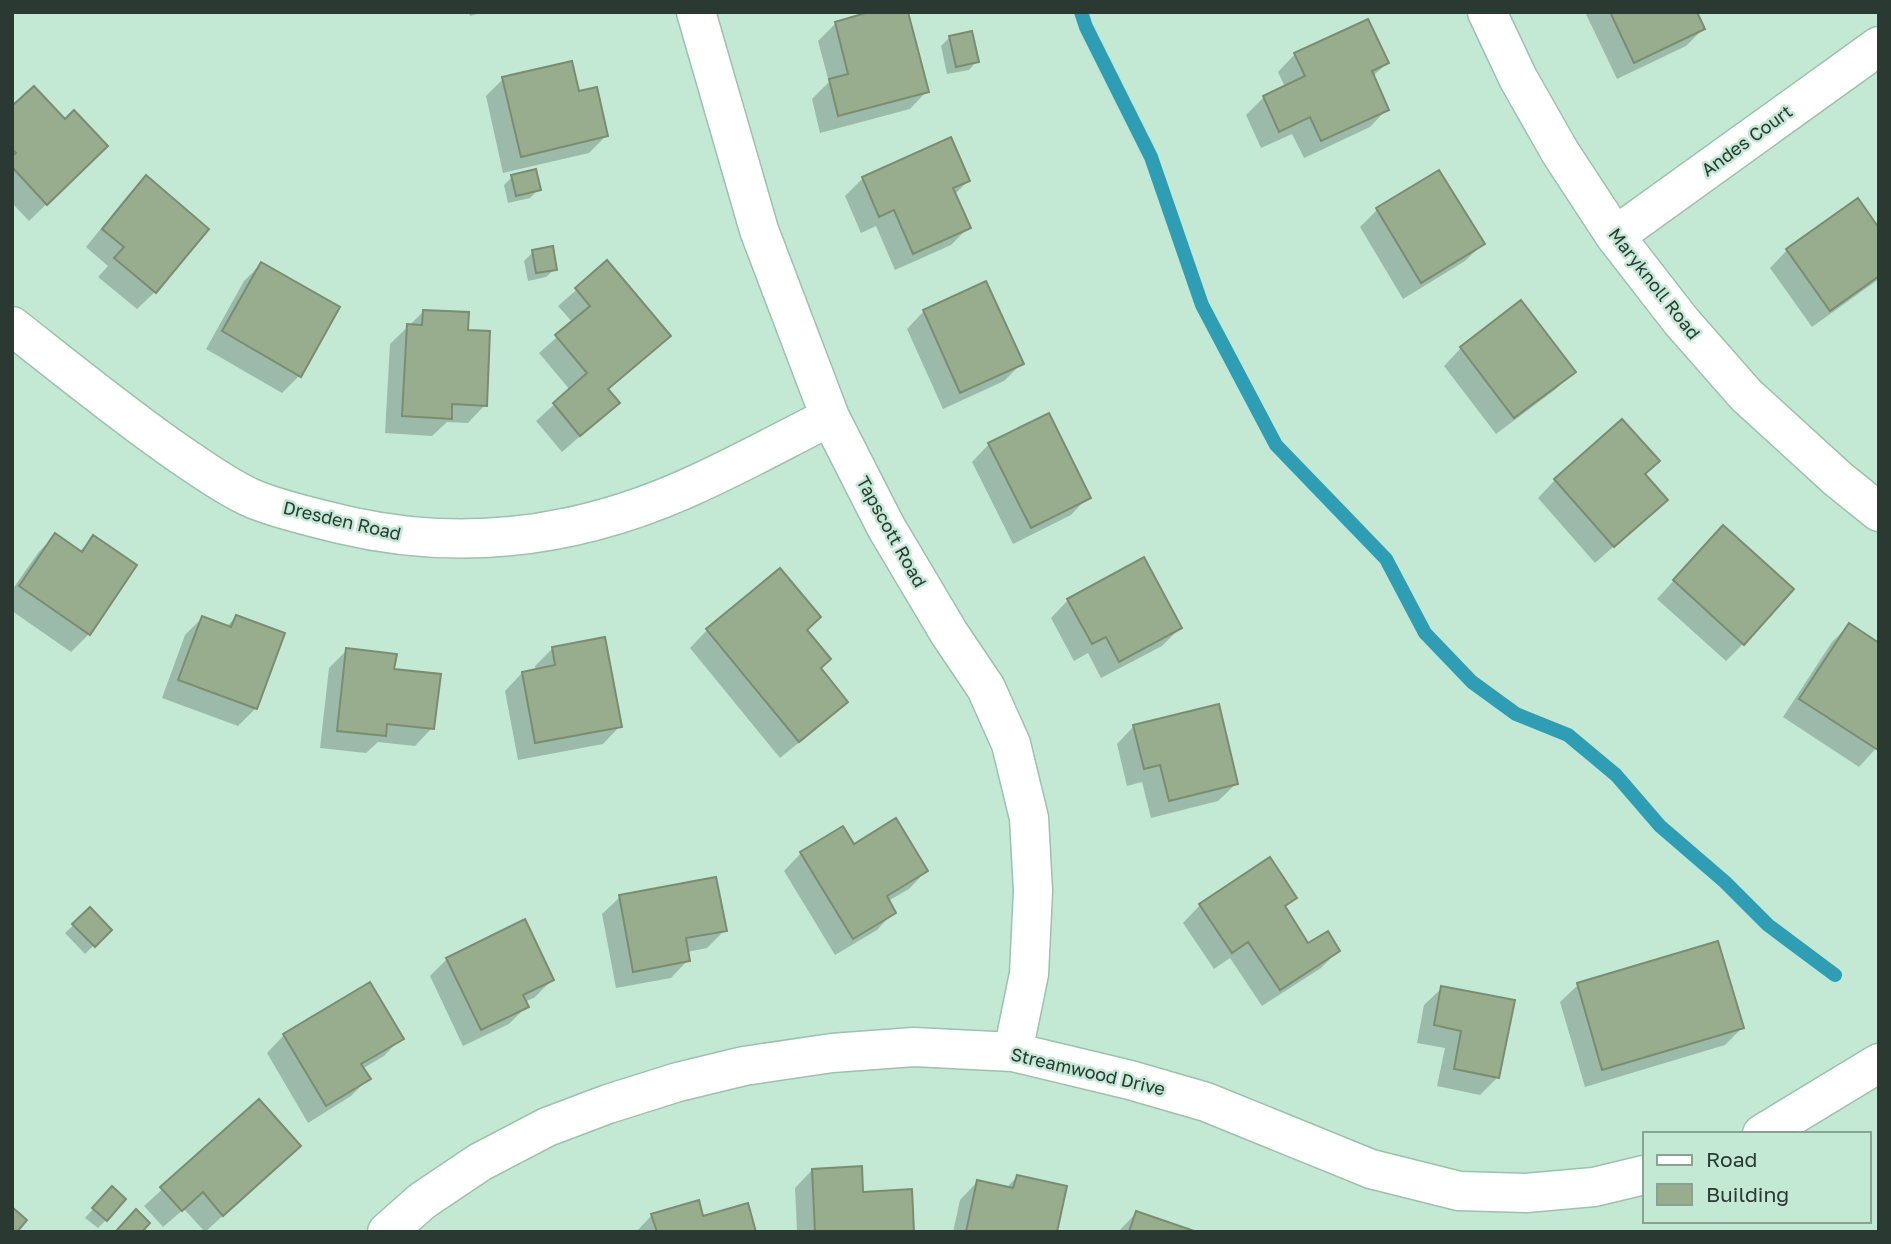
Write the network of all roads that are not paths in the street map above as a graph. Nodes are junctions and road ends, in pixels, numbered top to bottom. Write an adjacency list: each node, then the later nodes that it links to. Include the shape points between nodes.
1 (696, 12): 6 (street, Tapscott Road, via 759,230)
2 (1487, 12): 4 (street, Maryknoll Road, via 1560,152)
3 (1879, 46): 4 (street, Andes Court)
4 (1615, 236): 7 (street, Maryknoll Road, via 1746,395)
5 (12, 326): 6 (street, Dresden Road, via 135,423 250,498 382,534 446,540 505,538 625,512 692,486)
6 (830, 416): 8 (street, Tapscott Road, via 886,527 986,688 1011,744 1028,818 1033,891 1029,974)
7 (1879, 512)
8 (1013, 1052): 11 (street, Streamwood Drive, via 1206,1102 1371,1169 1459,1191 1526,1193); 12 (street, Streamwood Drive, via 914,1047 832,1053 744,1066 678,1082 547,1127 480,1162)
9 (1879, 1063): 10 (street)
10 (1765, 1132)
11 (1643, 1175)
12 (387, 1232)

